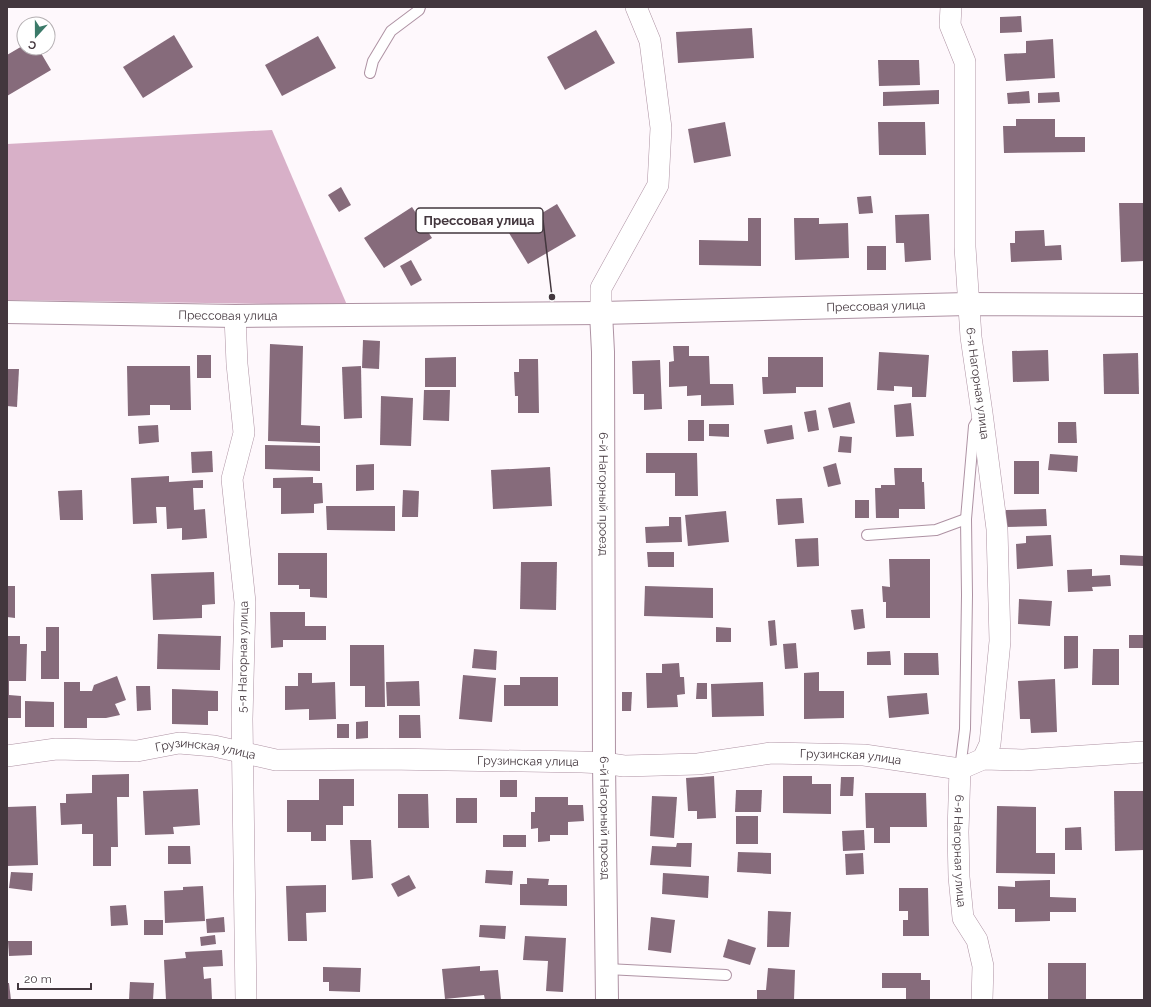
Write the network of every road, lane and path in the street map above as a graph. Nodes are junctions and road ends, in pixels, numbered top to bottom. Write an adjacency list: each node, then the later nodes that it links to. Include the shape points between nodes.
1 (420, 7): 4 (lane, via 391,31)
2 (636, 7): 8 (street, 6-й Нагорный проезд, via 650,41 661,128 658,185 601,288)
3 (951, 7): 5 (street, 6-я Нагорная улица, via 950,25 965,62 965,247)
4 (370, 73)
5 (968, 304): 6 (street, Прессовая улица); 8 (street, Прессовая улица); 10 (street, 6-я Нагорная улица)
6 (1144, 305)
7 (7, 312): 9 (street, Прессовая улица)
8 (600, 313): 9 (street, Прессовая улица); 17 (street, 6-й Нагорный проезд, via 603,352)
9 (235, 316): 14 (street, 5-я Нагорная улица, via 236,364 244,433 232,479 245,602 242,719)
10 (982, 413): 11 (lane, via 974,426); 16 (street, 6-я Нагорная улица, via 997,529 1000,641 990,744)
11 (966, 519): 12 (lane, via 936,530); 18 (lane, via 964,729)
12 (867, 536)
13 (1144, 752): 16 (street, via 1023,760)
14 (244, 753): 15 (street, Грузинская улица, via 214,746 179,743 137,752 56,748); 17 (street, Грузинская улица, via 276,760 386,759); 21 (street, 5-я Нагорная улица)
15 (7, 756)
16 (983, 759): 18 (street)
17 (604, 763): 18 (street, Грузинская улица, via 624,766 698,764 778,753 864,755); 19 (street, 6-й Нагорный проезд)
18 (960, 769): 23 (street, 6-я Нагорная улица, via 958,832 962,911 963,918 977,940 984,966)
19 (607, 969): 20 (lane); 22 (street, 6-й Нагорный проезд)
20 (726, 975)
21 (246, 1000)
22 (607, 1000)
23 (982, 1000)

